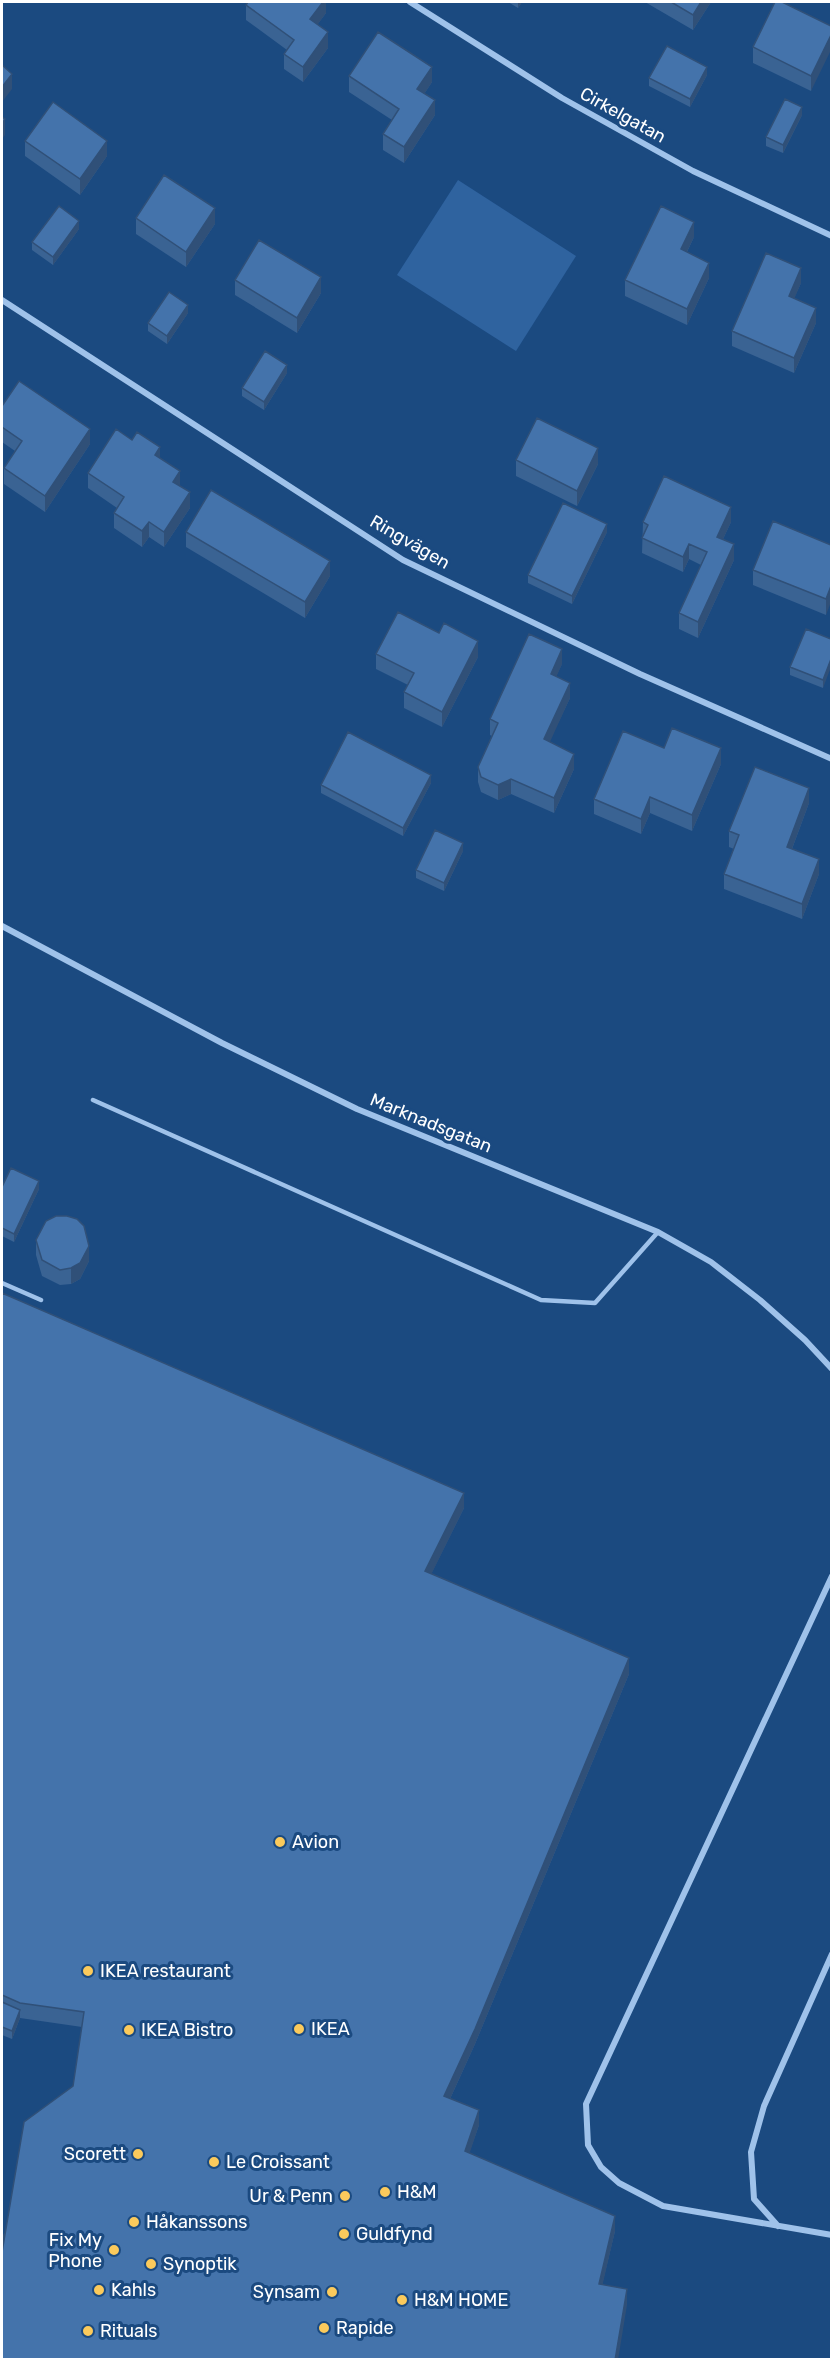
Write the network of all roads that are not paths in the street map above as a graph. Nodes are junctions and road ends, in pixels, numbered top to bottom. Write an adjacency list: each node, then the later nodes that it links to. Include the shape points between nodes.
1 (411, 2): 2 (street, Cirkelgatan, via 572,104 693,171)
2 (831, 236)
3 (2, 300): 4 (street, Ringvägen, via 403,560 640,674)
4 (831, 759)
5 (2, 926): 7 (street, Marknadsgatan, via 222,1043 357,1109)
6 (93, 1100): 7 (lane, via 541,1300 595,1303)
7 (658, 1232): 10 (street, Marknadsgatan, via 711,1262 760,1300)
8 (2, 1283): 9 (lane)
9 (41, 1300)
10 (831, 1369)
11 (831, 1576): 13 (street, via 586,2104 588,2145 601,2167 619,2183 663,2206)
12 (831, 1954): 13 (street, via 764,2106 752,2152 754,2199)
13 (779, 2226): 14 (street)
14 (831, 2235)

